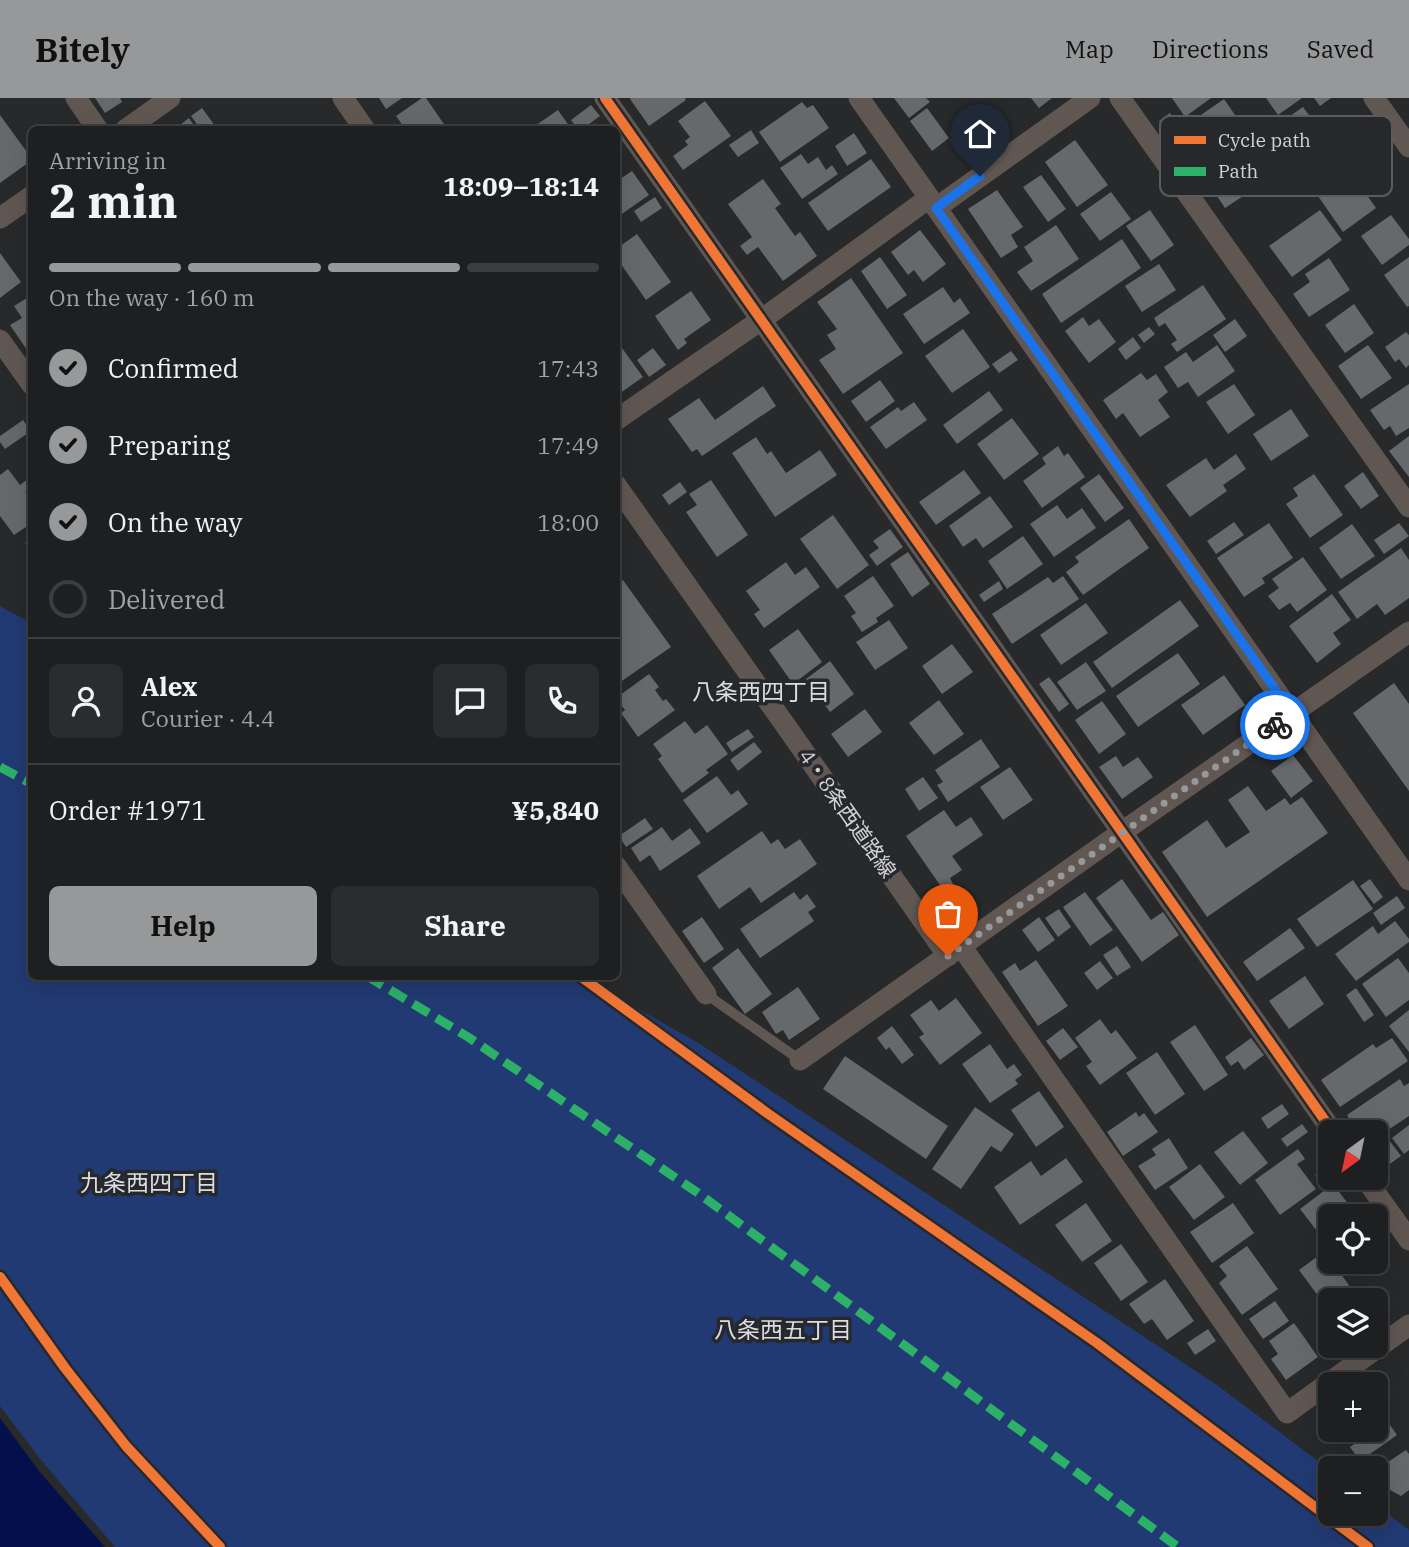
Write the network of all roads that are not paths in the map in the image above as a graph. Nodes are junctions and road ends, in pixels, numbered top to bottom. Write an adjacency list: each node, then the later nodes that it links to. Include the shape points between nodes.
1 (76, 98): 11 (street)
2 (170, 98): 12 (street)
3 (343, 98): 13 (street)
4 (605, 98): 20 (street)
5 (859, 98): 18 (street)
6 (1090, 98): 18 (street)
7 (1120, 98): 15 (street)
8 (1374, 98): 9 (street)
9 (1387, 116)
10 (1392, 123): 14 (street)
11 (95, 126)
12 (131, 126)
13 (362, 126)
14 (1409, 147)
15 (1160, 155)
16 (1189, 196): 25 (street)
17 (28, 198): 19 (street)
18 (933, 203): 20 (street); 27 (street)
19 (0, 218)
20 (761, 320): 23 (street); 28 (street)
21 (0, 340): 22 (street)
22 (28, 379)
23 (620, 417)
24 (620, 491): 31 (street, 4・8条西道路線)
25 (1409, 507)
26 (1409, 632): 27 (street)
27 (1292, 713): 28 (street); 30 (street)
28 (1122, 832): 31 (street); 34 (street)
29 (620, 872): 32 (street)
30 (1409, 880)
31 (954, 951): 33 (street); 37 (street, 4・8条西道路線, via 1287,1413)
32 (706, 994): 33 (lane)
33 (800, 1060)
34 (1326, 1120)
35 (1374, 1190): 36 (street)
36 (1409, 1240)
37 (1409, 1325)

